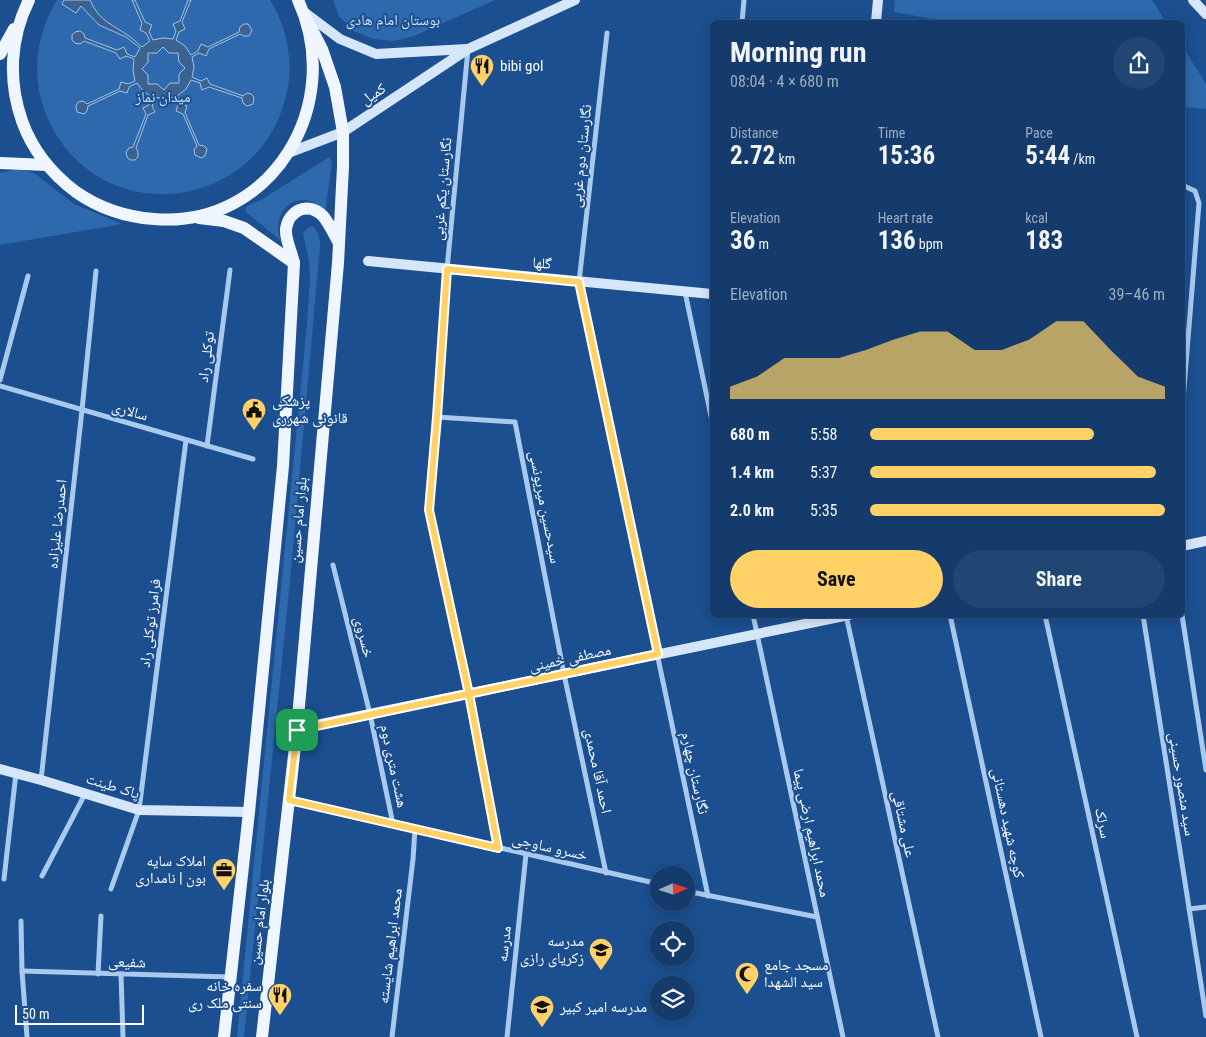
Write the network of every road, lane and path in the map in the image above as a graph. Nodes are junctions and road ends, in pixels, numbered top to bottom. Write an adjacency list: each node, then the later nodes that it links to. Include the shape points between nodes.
1 (575, 0): 11 (street, کمیل)
2 (744, 0): 8 (street)
3 (878, 0): 9 (street)
4 (1193, 0): 7 (street)
5 (27, 5): 12 (main road); 16 (main road, via 14,51 13,82 27,133)
6 (300, 6): 11 (street, کمیل, via 340,39 376,54); 13 (main road, بلوار امام حسین, via 330,67); 14 (main road, via 313,55 313,84 302,127)
7 (1206, 14)
8 (742, 20)
9 (876, 20)
10 (607, 33): 26 (street, نگارستان دوم غربی)
11 (468, 48): 13 (street, کمیل); 22 (street, نگارستان یکم غربی)
12 (0, 54)
13 (343, 132): 14 (street, کمیل); 19 (main road, بلوار امام حسین)
14 (288, 153): 18 (main road, via 253,190 224,207)
15 (0, 163): 16 (main road)
16 (47, 165): 18 (main road, via 83,197 112,211 144,218)
17 (1185, 186): 29 (street, via 1195,191 1199,203)
18 (192, 217): 21 (main road, via 224,221 244,228)
19 (339, 243): 21 (main road, بلوار امام حسین, via 322,215 308,208 299,209 291,216 286,230); 53 (main road, بلوار امام حسین)
20 (368, 261): 22 (street, گلها)
21 (294, 263): 61 (main road, بلوار امام حسین, via 284,466)
22 (447, 269): 26 (street, گلها); 34 (street, نگارستان یکم غربی)
23 (230, 270): 36 (street, توکلی راد)
24 (96, 272): 32 (street, احمدرضا علیزاده)
25 (28, 276): 30 (street)
26 (579, 282): 27 (street, گلها); 49 (street, نگارستان دوم غربی)
27 (685, 291): 28 (street, گلها); 33 (street)
28 (710, 294)
29 (1185, 376)
30 (0, 380)
31 (0, 386): 32 (street, سالاری)
32 (82, 410): 35 (street, سالاری); 57 (street, احمدرضا علیزاده)
33 (710, 411)
34 (437, 417): 50 (street, سیدحسین میریونسی, via 516,422); 51 (street, نگارستان یکم غربی, via 429,510)
35 (186, 440): 36 (street, سالاری); 60 (street, فرامرز توکلی راد)
36 (207, 446): 37 (street, سالاری)
37 (253, 459)
38 (1206, 541): 39 (street)
39 (1185, 545)
40 (333, 565): 52 (street, خسروی)
41 (755, 618): 48 (street, محمد ابراهیم ارضی پیما)
42 (833, 618): 48 (street, مصطفی خمینی)
43 (848, 618): 90 (street, علی مشتاقی)
44 (951, 618): 91 (street, کوچه شهید دهستانی)
45 (1046, 618): 92 (street, سرلک)
46 (1143, 618): 74 (street, سید منصور حسینی)
47 (1182, 618): 55 (street)
48 (758, 634): 49 (street, مصطفی خمینی); 76 (street, محمد ابراهیم ارضی پیما)
49 (658, 654): 50 (street, مصطفی خمینی); 72 (street, نگارستان چهارم)
50 (564, 674): 51 (street, مصطفی خمینی); 66 (street, احمد آقا محمدی)
51 (469, 694): 52 (street, مصطفی خمینی); 64 (street, نگارستان یکم غربی)
52 (370, 714): 53 (street, مصطفی خمینی); 62 (street, هشت متری دوم)
53 (297, 730): 59 (main road, بلوار امام حسین)
54 (0, 769): 56 (street, پاک طینت)
55 (1206, 770)
56 (16, 773): 57 (street, پاک طینت); 68 (street)
57 (41, 780): 58 (street, پاک طینت)
58 (85, 793): 60 (street, پاک طینت); 67 (street)
59 (289, 800): 62 (street, خسرو ساوجی); 86 (main road, بلوار امام حسین)
60 (139, 810): 61 (street, پاک طینت); 70 (street, فرامرز توکلی راد)
61 (250, 812): 81 (main road, بلوار امام حسین)
62 (394, 824): 63 (street, خسرو ساوجی)
63 (414, 828): 64 (street, خسرو ساوجی); 87 (street, محمد ابراهیم شایسته)
64 (498, 848): 65 (street, خسرو ساوجی)
65 (526, 854): 66 (street, خسرو ساوجی); 88 (street, مدرسه)
66 (606, 872): 69 (street, خسرو ساوجی)
67 (42, 876)
68 (4, 879)
69 (650, 882)
70 (111, 889)
71 (695, 893): 72 (street)
72 (708, 896): 76 (street)
73 (1206, 907): 74 (street)
74 (1189, 910): 82 (street, سید منصور حسینی)
75 (101, 916): 79 (street)
76 (817, 917): 89 (street, محمد ابراهیم ارضی پیما)
77 (22, 921): 78 (street)
78 (22, 971): 79 (street, شفیعی); 83 (street)
79 (98, 974): 80 (street, شفیعی)
80 (122, 974): 81 (street, شفیعی); 84 (street)
81 (231, 977): 85 (main road, بلوار امام حسین)
82 (1206, 1016)
83 (27, 1037)
84 (123, 1037)
85 (224, 1037)
86 (262, 1037)
87 (392, 1037)
88 (507, 1037)
89 (842, 1037)
90 (938, 1037)
91 (1041, 1037)
92 (1137, 1037)

